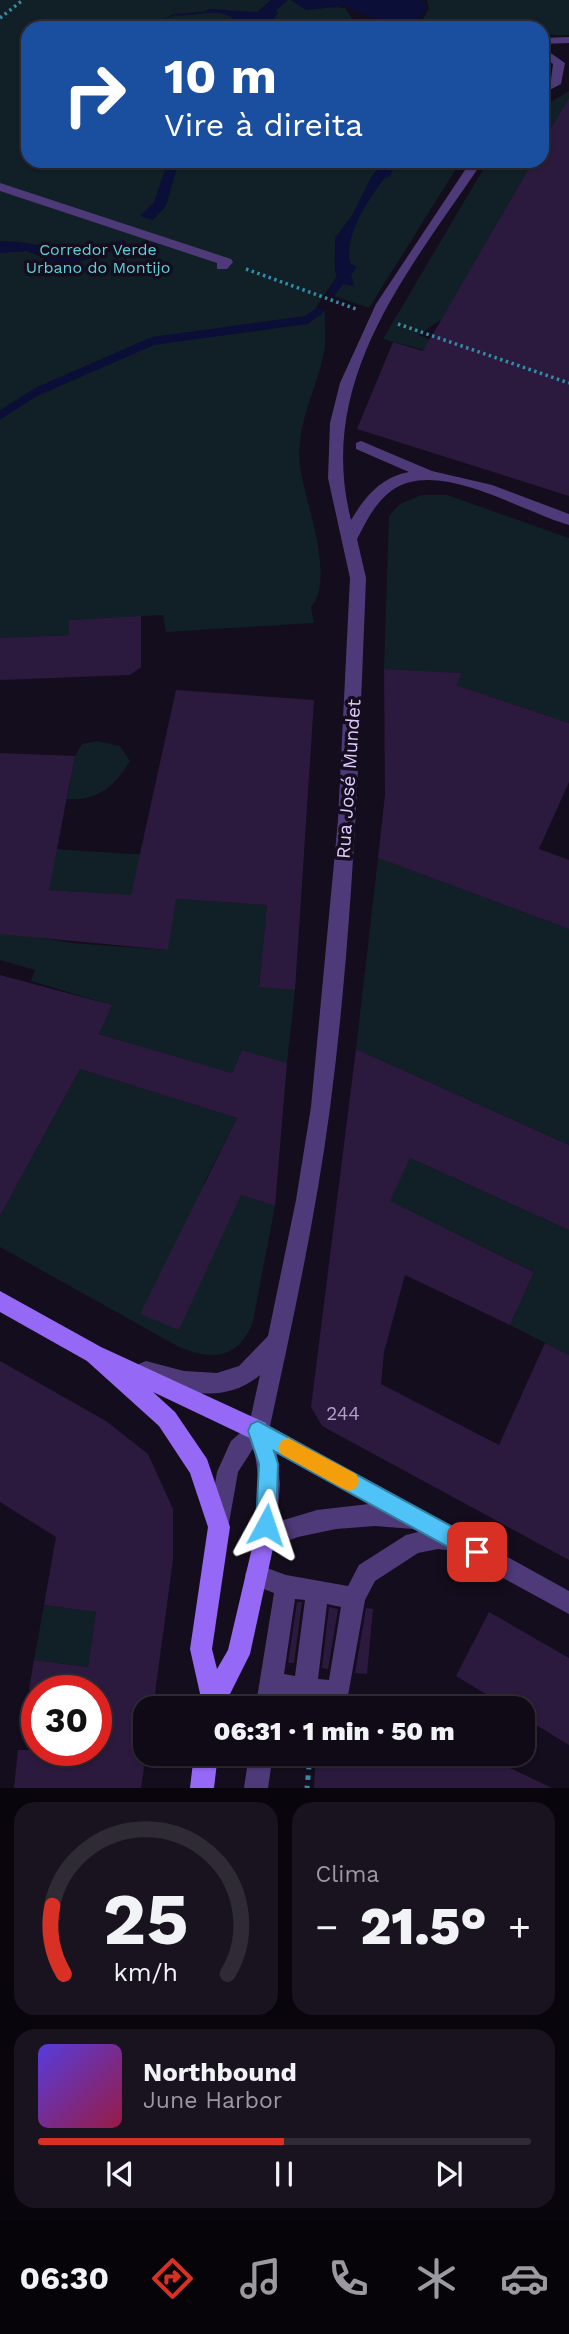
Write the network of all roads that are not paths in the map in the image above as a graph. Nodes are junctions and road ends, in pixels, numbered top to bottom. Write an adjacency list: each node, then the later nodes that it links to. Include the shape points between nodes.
1 (569, 40): 2 (street)
2 (549, 41)
3 (549, 55): 4 (street, via 559,63 560,73 557,83)
4 (549, 87)
5 (472, 168): 11 (street, Rua José Mundet, via 365,334 344,395 334,439 334,466)
6 (0, 187): 7 (street, via 226,262)
7 (222, 266)
8 (361, 446): 9 (street)
9 (428, 475): 10 (street, via 462,482); 11 (street, via 403,479 378,494)
10 (569, 520)
11 (351, 536): 13 (street, Rua José Mundet, via 358,578 355,674 327,1049 295,1264)
12 (0, 1301): 14 (main road)
13 (278, 1338): 14 (street, via 256,1367 222,1384 170,1378); 15 (street, Rua José Mundet)
14 (94, 1354): 15 (main road); 17 (main road, via 167,1419 199,1467)
15 (258, 1431): 16 (street); 17 (street, via 246,1436 234,1452); 18 (street, via 270,1479)
16 (424, 1522): 18 (street, via 400,1516 349,1518 296,1527); 19 (street)
17 (219, 1527): 26 (main road, via 201,1649)
18 (264, 1539): 20 (main road)
19 (457, 1540): 23 (street, via 427,1539 398,1550 367,1573); 24 (street)
20 (256, 1575): 21 (street); 27 (main road, via 239,1654)
21 (286, 1586): 22 (street); 28 (street)
22 (317, 1591): 23 (street); 25 (street)
23 (354, 1598): 25 (street, via 339,1693)
24 (569, 1603)
25 (305, 1688): 29 (street, via 279,1685)
26 (211, 1696)
27 (216, 1696)
28 (269, 1696)
29 (272, 1696)
30 (205, 1766): 32 (main road)
31 (259, 1766): 33 (street)
32 (202, 1788)
33 (256, 1788)

